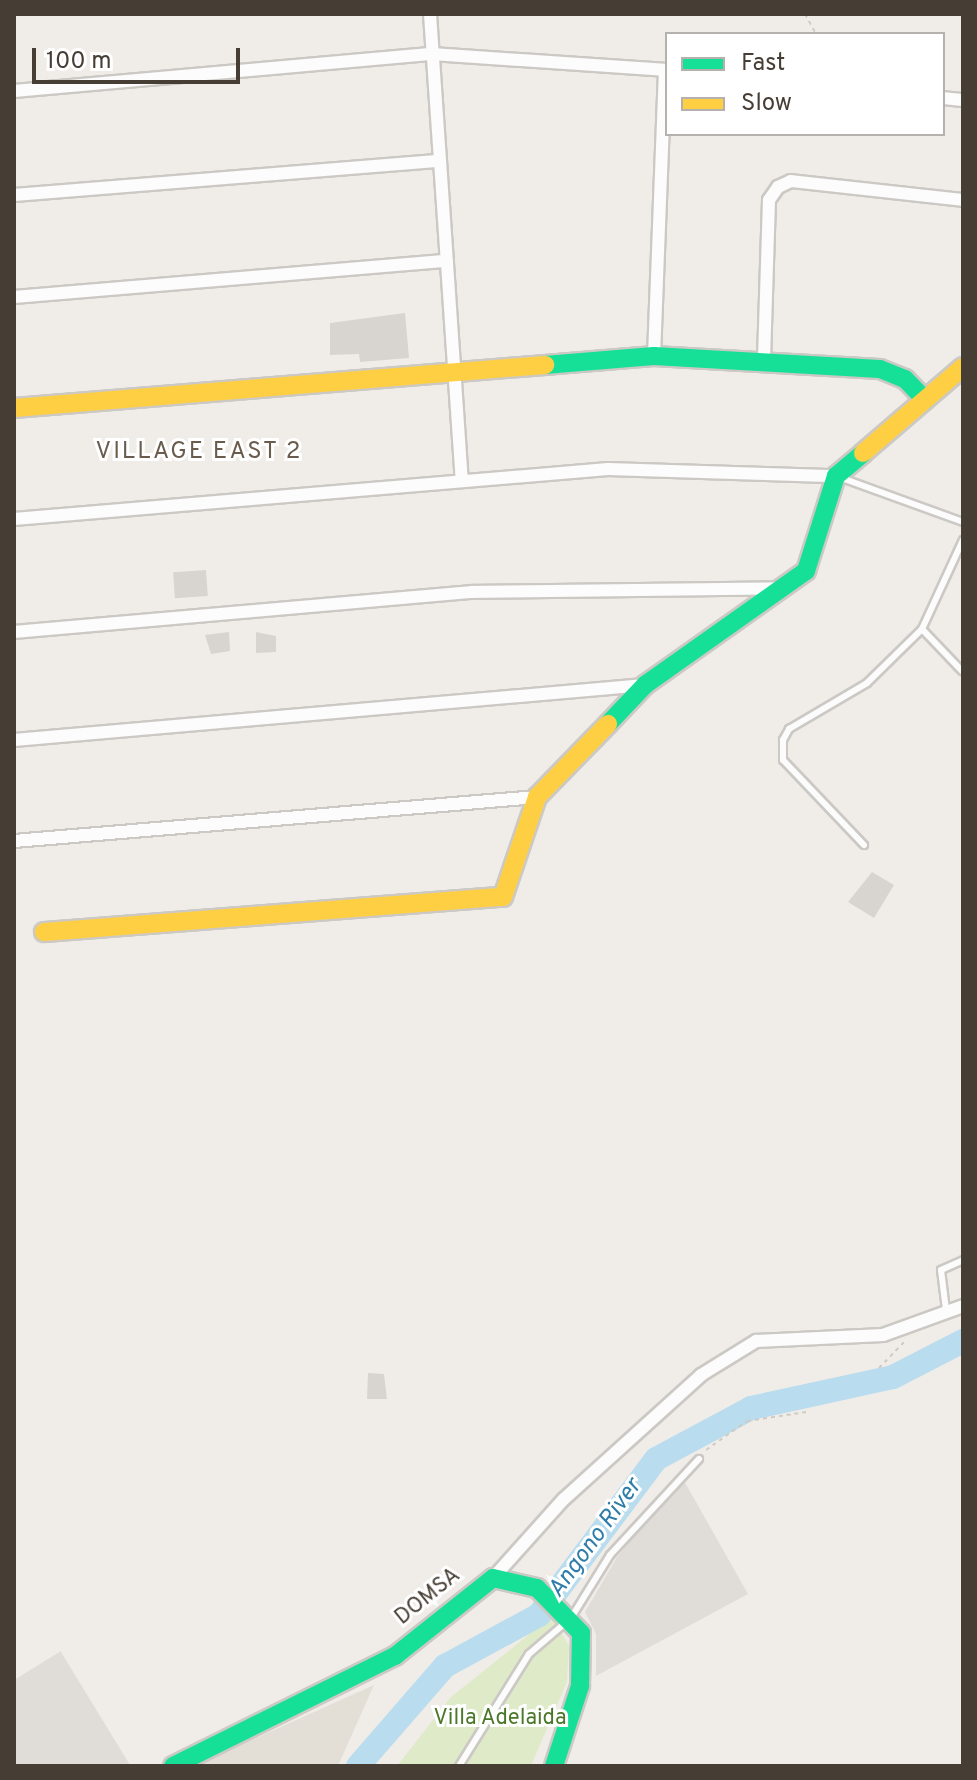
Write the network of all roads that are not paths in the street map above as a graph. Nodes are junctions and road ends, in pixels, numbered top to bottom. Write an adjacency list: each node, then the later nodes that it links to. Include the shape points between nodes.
1 (430, 14): 2 (street)
2 (432, 54): 3 (street); 4 (street); 6 (street)
3 (665, 70)
4 (14, 91)
5 (665, 94): 11 (street)
6 (440, 161): 7 (street); 9 (street)
7 (14, 195)
8 (963, 200): 12 (street, via 791,181 778,187 769,200)
9 (447, 261): 10 (street); 14 (street)
10 (14, 297)
11 (654, 356): 12 (street); 14 (street)
12 (764, 359): 15 (street, via 880,369 905,379)
13 (963, 367): 15 (street)
14 (456, 370): 16 (street); 18 (street)
15 (925, 400): 17 (street)
16 (14, 408)
17 (836, 476): 18 (street, via 608,469); 20 (lane); 22 (street, via 806,571)
18 (462, 479): 19 (street)
19 (14, 519)
20 (963, 522)
21 (963, 540): 23 (lane)
22 (785, 588): 24 (street, via 472,592); 26 (street)
23 (922, 629): 25 (lane); 30 (lane, via 867,683 789,729 783,740 783,760)
24 (14, 632)
25 (962, 671)
26 (645, 685): 27 (street); 28 (street)
27 (14, 740)
28 (537, 797): 29 (street); 31 (street, via 503,897)
29 (14, 841)
30 (864, 845)
31 (44, 932)
32 (963, 1260): 34 (lane, via 941,1270)
33 (963, 1306): 34 (street)
34 (946, 1310): 36 (street, via 867,1337 756,1341 701,1375 564,1499)
35 (699, 1459): 37 (lane, via 620,1543)
36 (493, 1578): 37 (street, DOMSA, via 537,1588); 38 (street, DOMSA, via 395,1656)
37 (567, 1612): 39 (lane, via 529,1654); 40 (street, via 581,1633 580,1686)
38 (173, 1766)
39 (459, 1766)
40 (554, 1766)

